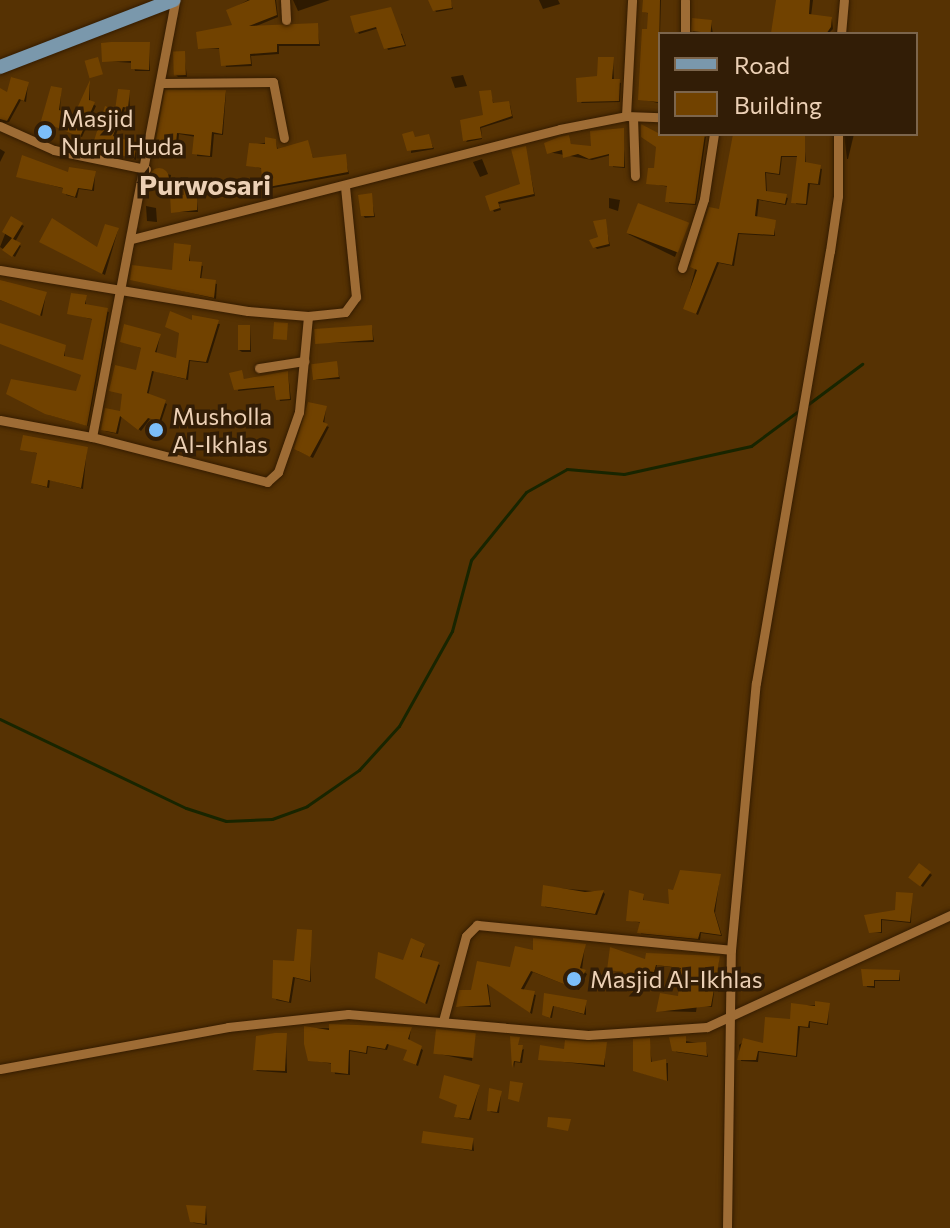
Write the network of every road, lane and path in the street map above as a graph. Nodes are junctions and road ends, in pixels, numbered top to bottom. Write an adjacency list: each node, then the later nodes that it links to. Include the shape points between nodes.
1 (175, 0): 9 (main road); 10 (street)
2 (285, 0): 6 (street)
3 (632, 0): 11 (street)
4 (685, 0): 7 (street)
5 (844, 0): 8 (street)
6 (286, 20)
7 (685, 32)
8 (841, 32)
9 (0, 67)
10 (162, 83): 16 (street, via 271,81); 17 (street)
11 (630, 116): 12 (street); 18 (street); 19 (street, via 560,129)
12 (658, 117)
13 (0, 126): 17 (street, via 54,150)
14 (714, 136): 21 (street, via 704,199)
15 (838, 136): 30 (street, via 834,223 756,683)
16 (284, 138)
17 (146, 169): 20 (street)
18 (635, 176)
19 (345, 187): 20 (street); 24 (street, via 355,303 345,312)
20 (132, 239): 23 (street)
21 (682, 268)
22 (0, 270): 23 (street)
23 (120, 292): 24 (street); 28 (street)
24 (308, 316): 25 (street)
25 (304, 361): 26 (street); 28 (street, via 299,412 278,472 267,482)
26 (259, 368)
27 (0, 420): 28 (street)
28 (92, 437)
29 (950, 915): 31 (street)
30 (731, 950): 31 (street); 32 (street, via 477,925 466,936)
31 (730, 1019): 32 (street, via 707,1027 617,1035); 34 (street)
32 (443, 1021): 33 (street, via 348,1014 228,1027)
33 (0, 1069)
34 (727, 1228)

